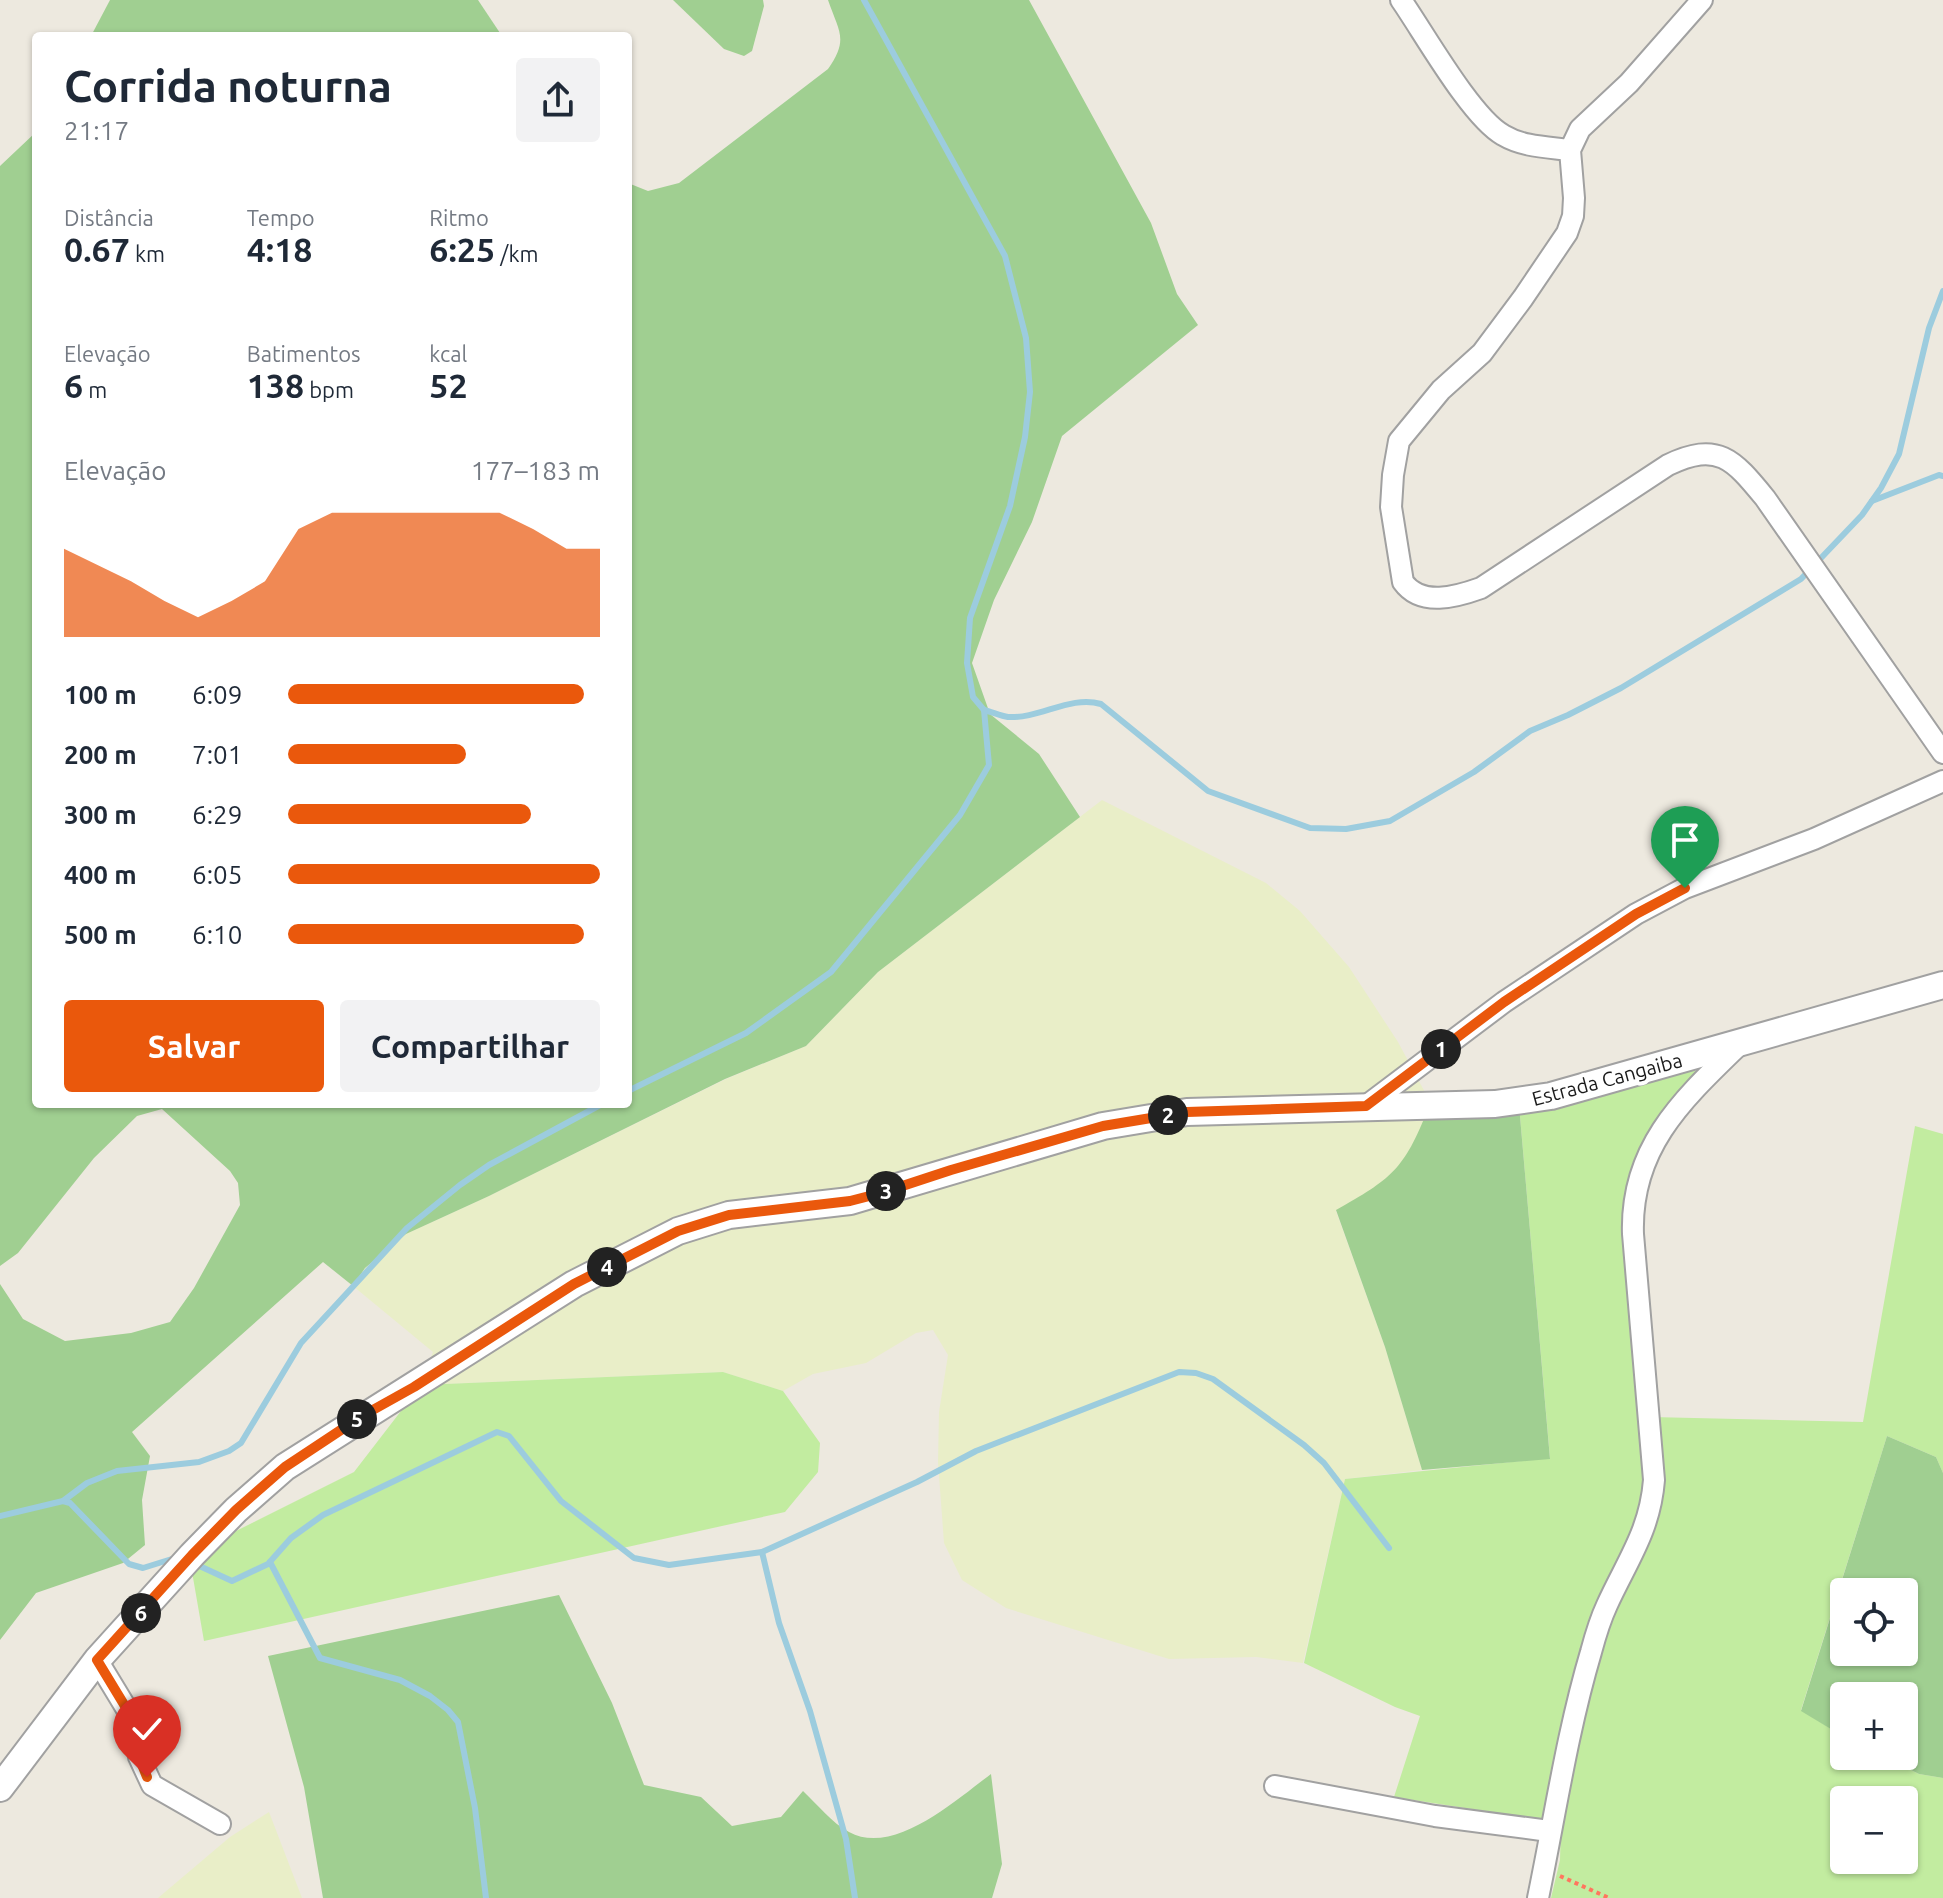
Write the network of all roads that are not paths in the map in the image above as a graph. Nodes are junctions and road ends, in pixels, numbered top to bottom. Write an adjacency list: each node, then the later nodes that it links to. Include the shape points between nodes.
1 (1401, 0): 3 (street, via 1481,117 1501,135 1523,144)
2 (1702, 0): 3 (street, via 1580,129)
3 (1570, 150): 4 (street, via 1574,198 1567,233 1482,353 1441,390 1399,441 1391,507 1403,582 1410,592 1430,598 1481,588 1668,465 1698,453 1716,455 1745,473 1765,498)
4 (1943, 753)
5 (1943, 781): 8 (street, via 1814,839 1685,888 1636,914 1504,1002)
6 (1943, 985): 7 (street, Estrada Cangaiba)
7 (1742, 1041): 8 (street, Estrada Cangaiba, via 1551,1096 1495,1104); 13 (street, via 1668,1121 1638,1176 1633,1234 1652,1504 1591,1651)
8 (1366, 1106): 9 (street, Estrada Cangaiba, via 1187,1112 1103,1126 850,1201 729,1215 678,1231 574,1284 285,1467 236,1510)
9 (97, 1660): 11 (street, Estrada Cangaiba); 12 (street, via 134,1721 139,1757 152,1785)
10 (1275, 1786): 13 (street, via 1457,1820)
11 (0, 1788)
12 (220, 1824)
13 (1549, 1831): 14 (street)
14 (1538, 1898)

